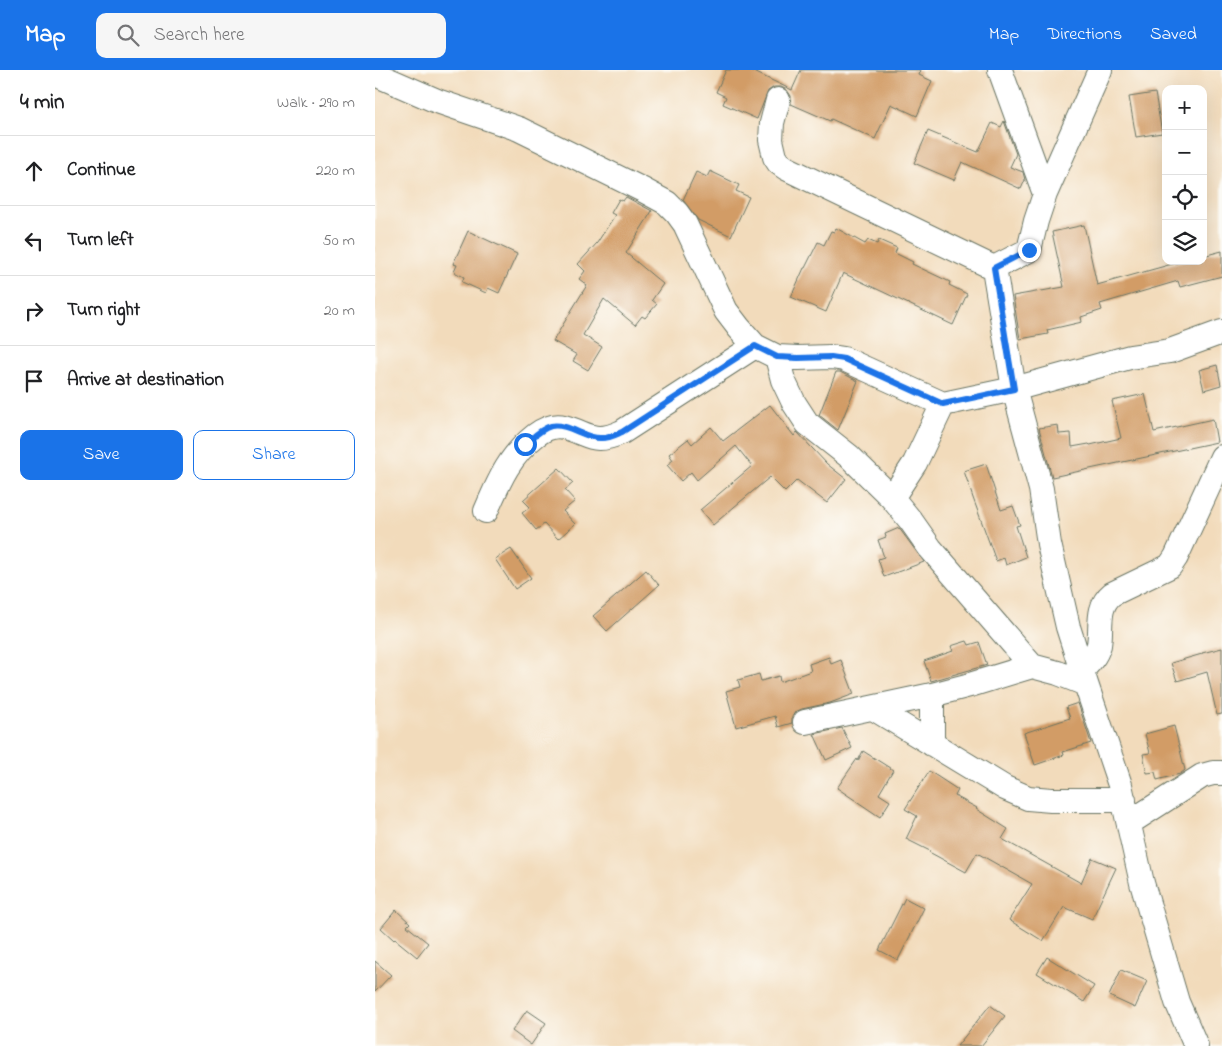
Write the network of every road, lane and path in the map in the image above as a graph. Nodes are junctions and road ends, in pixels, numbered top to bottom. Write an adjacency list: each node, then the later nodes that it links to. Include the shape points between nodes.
1 (1000, 70): 5 (street)
2 (1093, 72): 5 (street)
3 (378, 80): 8 (street, via 519,129 667,204 685,224 726,311)
4 (778, 100): 6 (street, via 771,140 779,163)
5 (1045, 194): 6 (street, via 1029,250)
6 (994, 268): 10 (street)
7 (1222, 332): 10 (street, via 1170,351 1130,357)
8 (755, 346): 9 (street); 14 (street, via 611,437 600,438 551,426 539,433 512,459)
9 (777, 357): 11 (street, via 844,359); 13 (street, via 783,380 807,423 851,457)
10 (1014, 389): 11 (street); 16 (street, via 1041,489 1049,544)
11 (943, 404): 13 (street, via 915,462)
12 (1222, 457): 16 (street, via 1170,566 1107,598 1101,611 1099,645)
13 (892, 498): 15 (street, via 941,561)
14 (486, 511)
15 (1032, 666): 16 (street); 17 (street)
16 (1083, 677): 22 (street)
17 (932, 695): 18 (street); 20 (street)
18 (873, 708): 19 (street); 20 (street)
19 (805, 722)
20 (932, 744): 22 (street, via 1005,788 1028,798)
21 (1222, 772): 23 (street, via 1202,776)
22 (1124, 800): 23 (street)
23 (1129, 823): 24 (street, via 1142,883 1175,993)
24 (1196, 1046)

